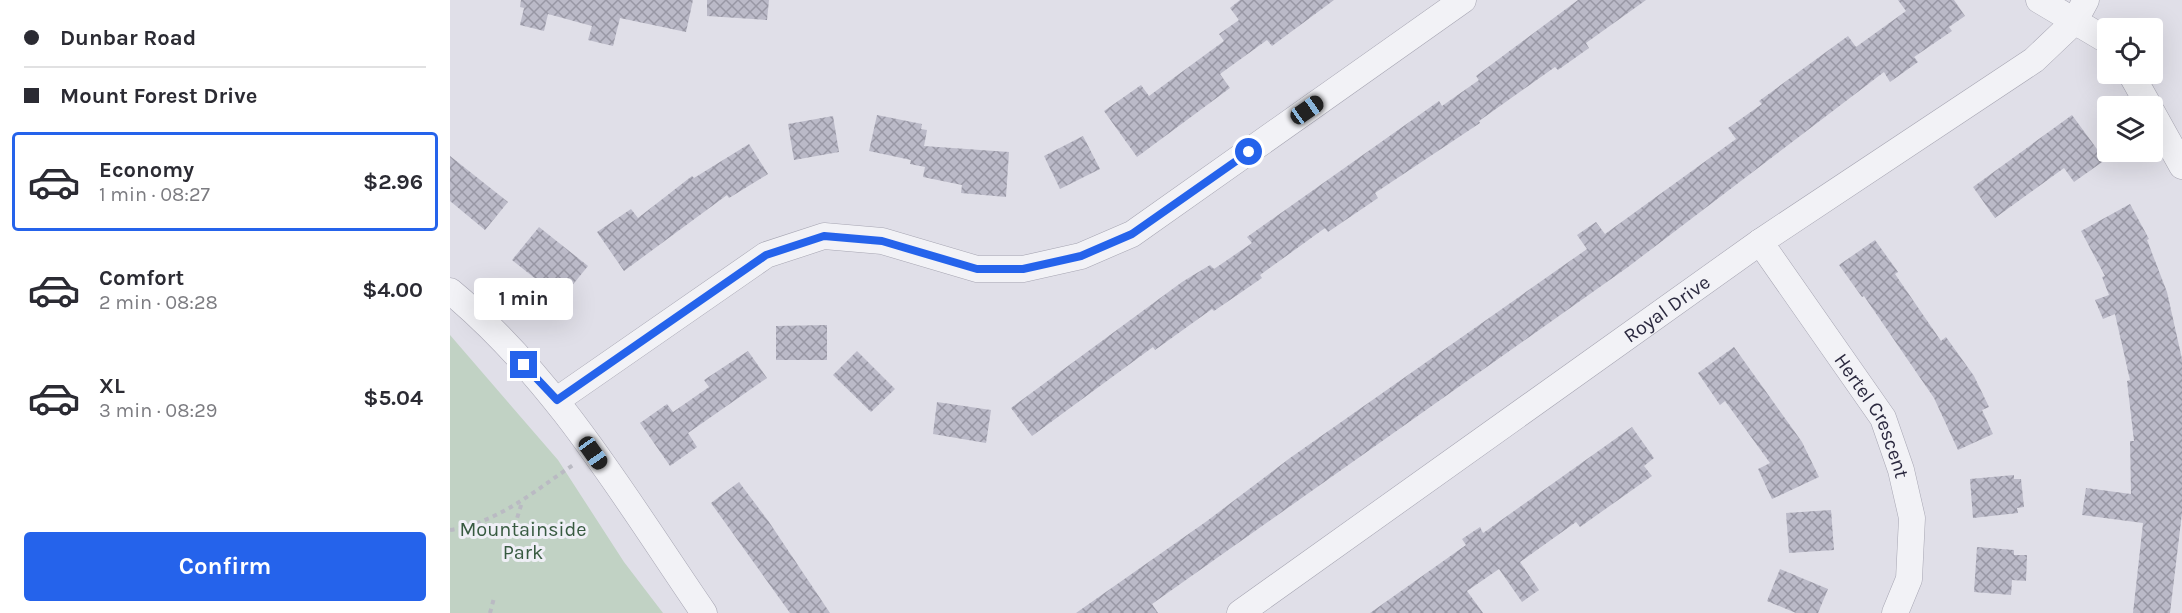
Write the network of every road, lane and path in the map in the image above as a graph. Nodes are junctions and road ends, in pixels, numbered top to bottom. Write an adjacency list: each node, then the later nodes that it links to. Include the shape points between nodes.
1 (1463, 0): 9 (street, via 1132,234 1081,256 1023,269 977,269 882,241 824,236 766,255)
2 (2039, 0): 3 (street)
3 (2080, 11): 4 (street); 7 (street, Royal Drive, via 2034,60)
4 (2097, 29)
5 (2163, 132): 6 (street)
6 (2182, 166)
7 (1760, 242): 17 (street, Royal Drive); 18 (street, Hertel Crescent, via 1883,418 1912,518 1909,579)
8 (450, 291): 9 (street)
9 (557, 400): 10 (street)
10 (593, 453): 11 (path); 16 (street)
11 (522, 502): 12 (path, via 483,522); 13 (path)
12 (450, 530)
13 (512, 535)
14 (494, 598): 15 (path)
15 (490, 613)
16 (704, 613)
17 (1240, 613)
18 (1895, 613)

